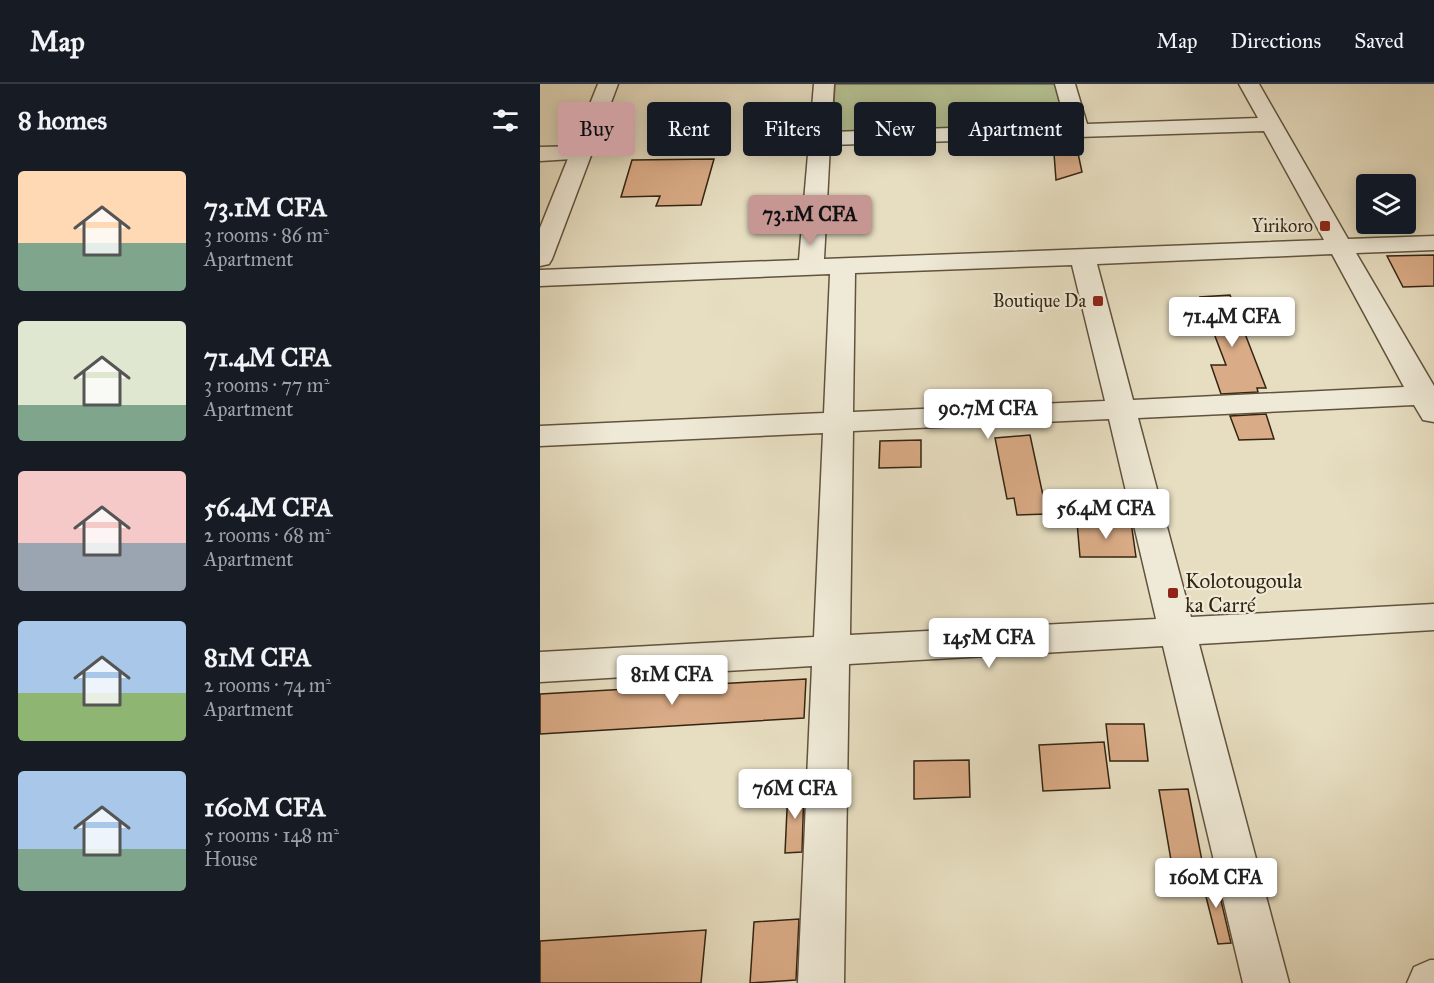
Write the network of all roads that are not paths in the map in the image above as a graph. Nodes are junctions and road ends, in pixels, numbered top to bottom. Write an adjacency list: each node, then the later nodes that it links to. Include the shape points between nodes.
1 (608, 84): 5 (street)
2 (824, 84): 6 (street)
3 (1065, 84): 7 (street)
4 (1249, 84): 8 (street)
5 (601, 102)
6 (823, 102)
7 (1070, 102)
8 (1272, 124): 9 (street); 17 (street)
9 (1084, 131)
10 (948, 135): 11 (street)
11 (842, 138)
12 (540, 154): 13 (street)
13 (558, 154)
14 (580, 156): 19 (street)
15 (821, 156): 20 (street)
16 (1434, 243): 17 (street)
17 (1340, 247): 18 (street); 22 (street)
18 (1083, 257): 20 (street); 23 (street)
19 (540, 259)
20 (827, 267): 21 (street); 24 (street)
21 (540, 278)
22 (1431, 402): 23 (street)
23 (1121, 410): 24 (street); 27 (street)
24 (838, 423): 25 (street); 28 (street)
25 (540, 436)
26 (1434, 617): 27 (street)
27 (1177, 631): 28 (street); 31 (street)
28 (831, 651): 29 (street); 30 (street)
29 (540, 667)
30 (821, 983)
31 (1266, 983)

